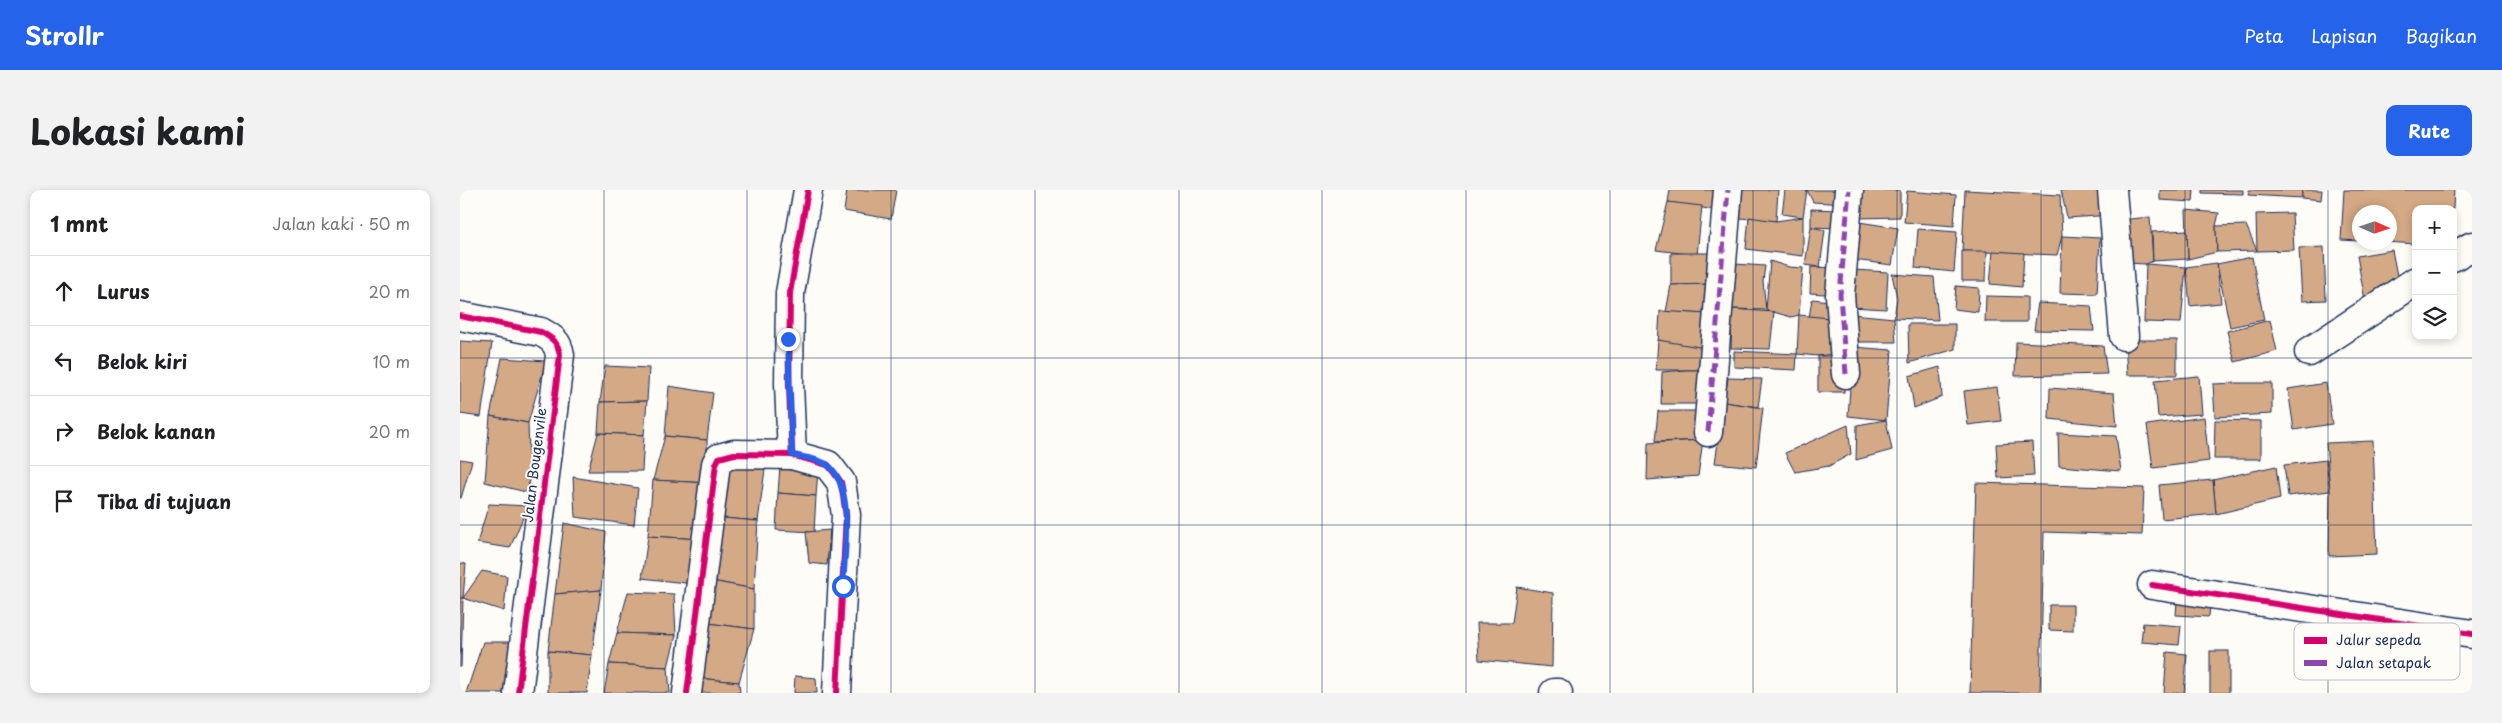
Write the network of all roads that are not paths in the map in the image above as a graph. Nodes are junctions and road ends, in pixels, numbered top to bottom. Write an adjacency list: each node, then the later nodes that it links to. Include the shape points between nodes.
1 (808, 190): 13 (street, via 790,293 788,384)
2 (1728, 190): 12 (street)
3 (1848, 190): 11 (street, via 1840,295)
4 (2112, 190): 9 (street)
5 (2472, 246): 6 (street)
6 (2457, 255)
7 (2412, 284): 10 (street)
8 (460, 316): 16 (street, Jalan Bougenvile, via 541,332 553,338 560,355)
9 (2124, 336)
10 (2309, 352)
11 (1846, 374)
12 (1708, 432)
13 (792, 455): 17 (street, via 734,454 719,458); 18 (street, via 828,465 841,482 846,516)
14 (2152, 585): 15 (street)
15 (2400, 623)
16 (518, 693)
17 (687, 693)
18 (836, 693)
19 (1554, 693): 20 (street)
20 (1558, 693)

